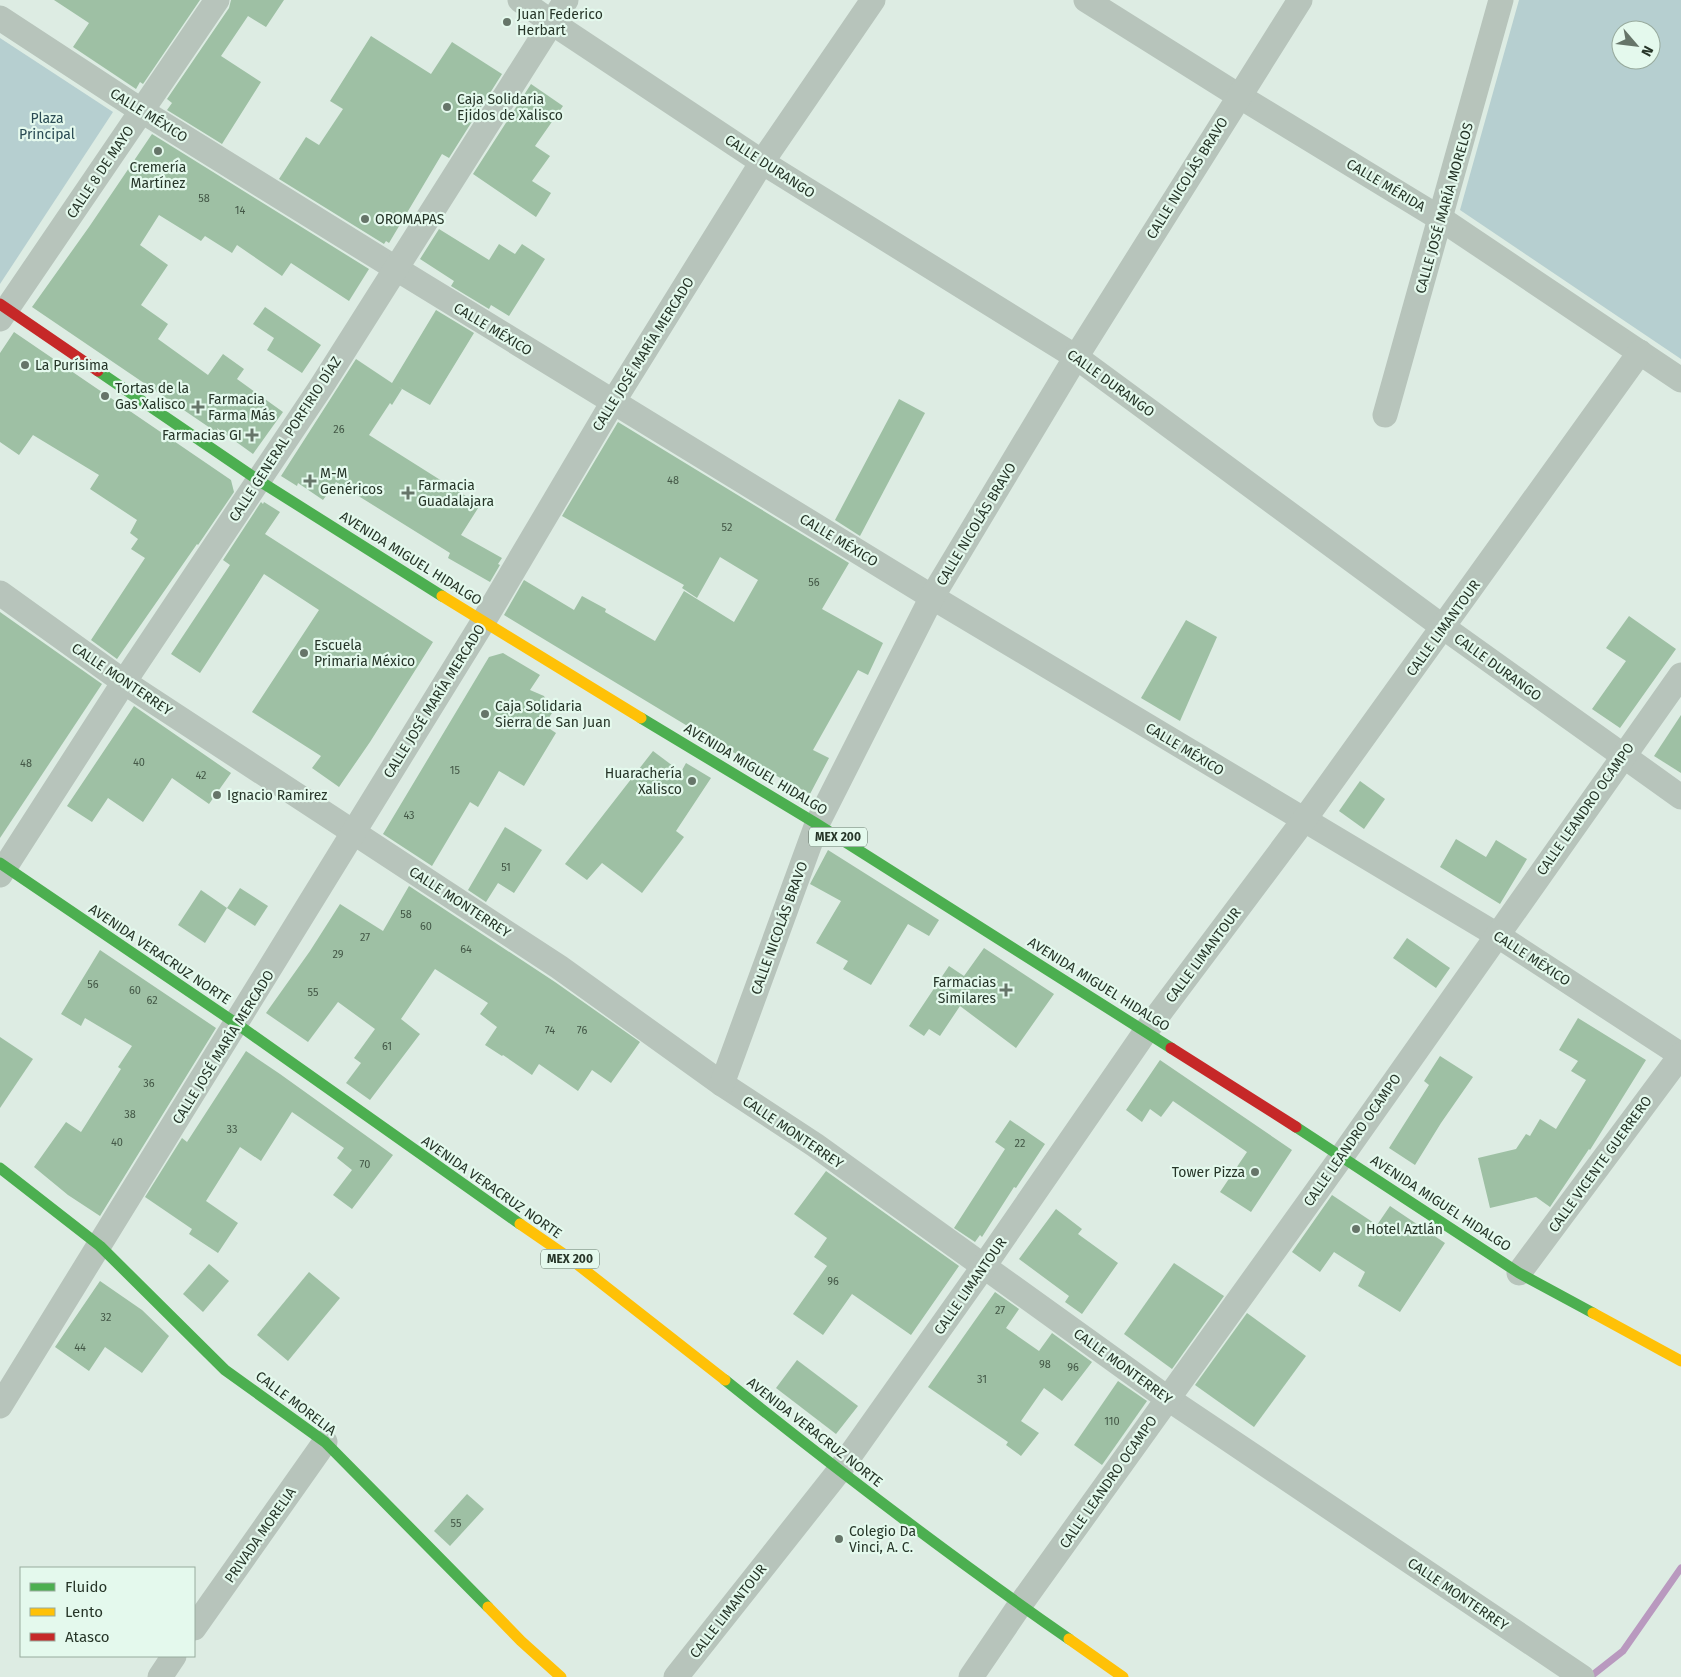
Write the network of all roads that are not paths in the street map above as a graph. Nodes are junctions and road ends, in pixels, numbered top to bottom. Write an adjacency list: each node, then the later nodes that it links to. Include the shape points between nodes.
1 (217, 0): 11 (street, CALLE 8 DE MAYO)
2 (520, 0): 9 (street, CALLE DURANGO)
3 (566, 0): 9 (street, CALLE GENERAL PORFIRIO DÍAZ)
4 (873, 0): 12 (street, CALLE JOSÉ MARÍA MERCADO)
5 (1086, 0): 10 (street, CALLE MÉRIDA)
6 (1300, 0): 10 (street, CALLE NICOLÁS BRAVO)
7 (1502, 0): 13 (street, CALLE JOSÉ MARÍA MORELOS)
8 (0, 18): 11 (street, CALLE MÉXICO)
9 (551, 22): 12 (street, CALLE DURANGO); 14 (street, CALLE GENERAL PORFIRIO DÍAZ)
10 (1239, 96): 13 (street, CALLE MÉRIDA); 17 (street, CALLE NICOLÁS BRAVO)
11 (142, 111): 14 (street, CALLE MÉXICO); 15 (street, CALLE 8 DE MAYO)
12 (762, 162): 17 (street, CALLE DURANGO); 19 (street, CALLE JOSÉ MARÍA MERCADO)
13 (1441, 219): 16 (street, CALLE MÉRIDA); 20 (street, CALLE JOSÉ MARÍA MORELOS)
14 (395, 268): 19 (street, CALLE MÉXICO); 21 (street, CALLE GENERAL PORFIRIO DÍAZ)
15 (2, 310): 21 (main road, AVENIDA MIGUEL HIDALGO / MEX 200)
16 (1640, 352): 18 (street, CALLE MÉRIDA); 25 (street, CALLE LIMANTOUR)
17 (1076, 357): 23 (street, CALLE NICOLÁS BRAVO); 25 (street, CALLE DURANGO)
18 (1681, 380)
19 (613, 402): 23 (street, CALLE MÉXICO); 24 (street, CALLE JOSÉ MARÍA MERCADO)
20 (1385, 415)
21 (258, 480): 24 (main road, AVENIDA MIGUEL HIDALGO / MEX 200); 27 (street, CALLE GENERAL PORFIRIO DÍAZ)
22 (0, 593): 27 (street, CALLE MONTERREY)
23 (932, 597): 30 (street, CALLE MÉXICO); 31 (street, CALLE NICOLÁS BRAVO)
24 (483, 622): 31 (main road, AVENIDA MIGUEL HIDALGO / MEX 200); 32 (street, CALLE JOSÉ MARÍA MERCADO)
25 (1444, 627): 28 (street, CALLE DURANGO); 30 (street, CALLE LIMANTOUR)
26 (1681, 675): 28 (street, CALLE LEANDRO OCAMPO)
27 (124, 682): 32 (street, CALLE MONTERREY); 33 (street, CALLE GENERAL PORFIRIO DÍAZ)
28 (1622, 756): 29 (street, CALLE DURANGO); 34 (street, CALLE LEANDRO OCAMPO)
29 (1681, 797)
30 (1304, 820): 34 (street, CALLE MÉXICO); 36 (street, CALLE LIMANTOUR)
31 (817, 824): 36 (main road, AVENIDA MIGUEL HIDALGO / MEX 200); 38 (street, CALLE NICOLÁS BRAVO)
32 (354, 832): 35 (street, CALLE JOSÉ MARÍA MERCADO); 38 (street, CALLE MONTERREY, via 559,967)
33 (2, 868): 35 (main road, AVENIDA VERACRUZ NORTE / MEX 200)
34 (1497, 935): 37 (street, CALLE MÉXICO); 39 (street, CALLE LEANDRO OCAMPO)
35 (237, 1024): 41 (street, CALLE JOSÉ MARÍA MERCADO); 48 (main road, AVENIDA VERACRUZ NORTE / MEX 200, via 568,1257)
36 (1146, 1031): 39 (main road, AVENIDA MIGUEL HIDALGO / MEX 200); 42 (street, CALLE LIMANTOUR)
37 (1681, 1055): 43 (street, CALLE VICENTE GUERRERO)
38 (722, 1084): 42 (street, CALLE MONTERREY, via 815,1145)
39 (1342, 1156): 43 (main road, AVENIDA MIGUEL HIDALGO / MEX 200); 45 (street, CALLE LEANDRO OCAMPO)
40 (0, 1168): 41 (main road, CALLE MORELIA)
41 (100, 1246): 46 (street, CALLE JOSÉ MARÍA MERCADO); 47 (main road, CALLE MORELIA, via 225,1370)
42 (984, 1266): 45 (street, CALLE MONTERREY); 48 (street, CALLE LIMANTOUR)
43 (1520, 1273): 44 (main road, AVENIDA MIGUEL HIDALGO / MEX 200)
44 (1681, 1361)
45 (1167, 1398): 49 (street, CALLE LEANDRO OCAMPO); 57 (street, CALLE MONTERREY)
46 (0, 1406)
47 (326, 1442): 50 (street, PRIVADA MORELIA); 53 (main road, CALLE MORELIA, via 521,1641)
48 (839, 1471): 49 (main road, AVENIDA VERACRUZ NORTE / MEX 200); 54 (street, CALLE LIMANTOUR)
49 (1020, 1605): 55 (street, CALLE LEANDRO OCAMPO); 56 (main road, AVENIDA VERACRUZ NORTE / MEX 200)
50 (195, 1627)
51 (173, 1657): 52 (street)
52 (160, 1677)
53 (561, 1677)
54 (676, 1677)
55 (971, 1677)
56 (1123, 1677)
57 (1582, 1677)

